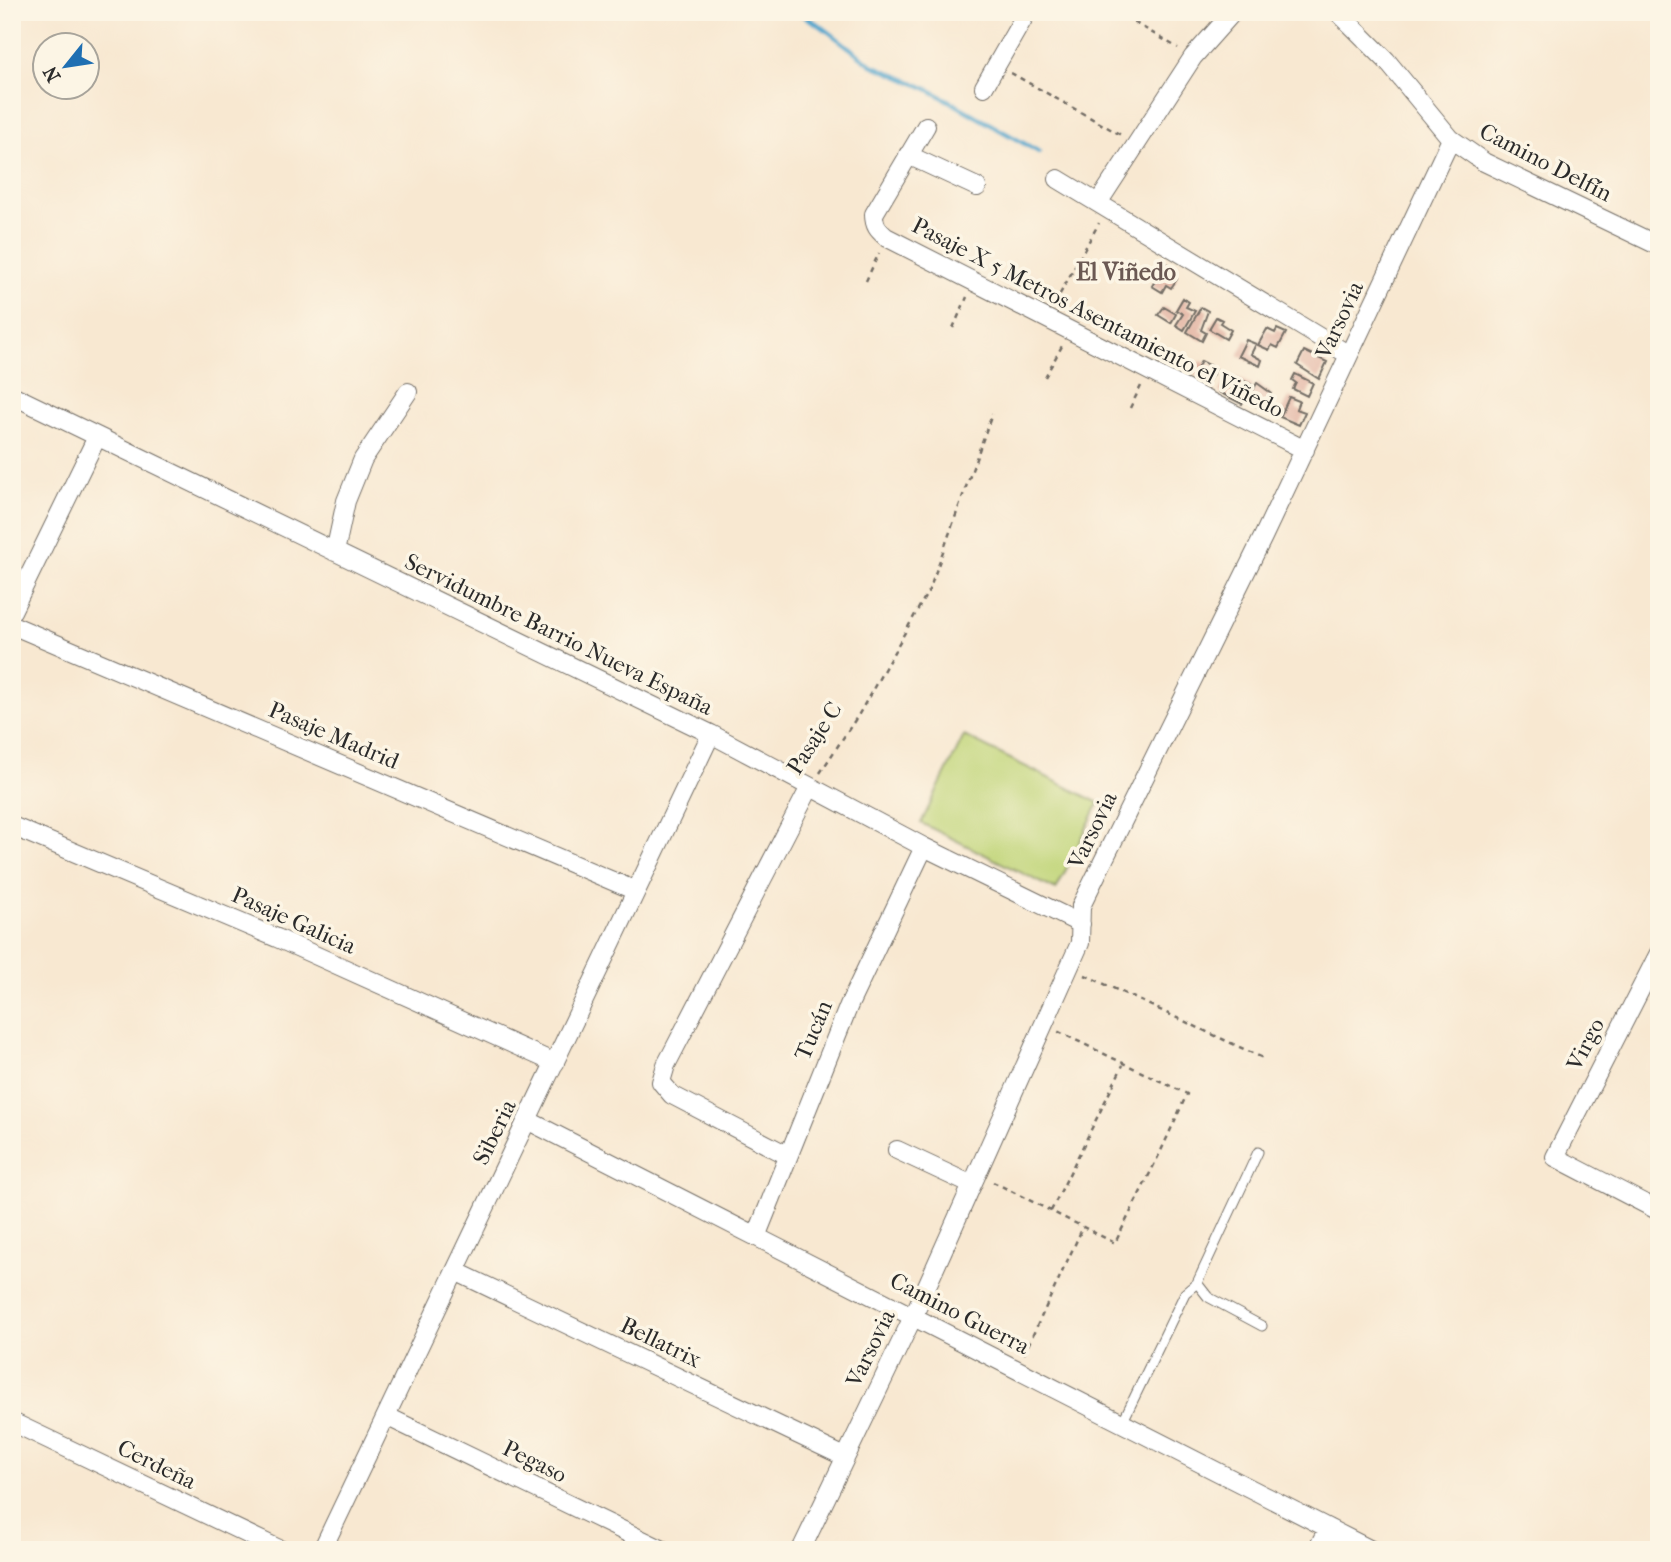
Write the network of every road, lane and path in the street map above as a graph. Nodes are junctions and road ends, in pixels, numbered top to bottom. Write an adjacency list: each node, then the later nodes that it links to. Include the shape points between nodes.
1 (1027, 12): 6 (street)
2 (1117, 12): 5 (path)
3 (1233, 12): 5 (street)
4 (1338, 12): 9 (street, Camino Delfín)
5 (1193, 57): 10 (street)
6 (997, 65): 7 (street); 10 (path)
7 (984, 88)
8 (926, 126): 11 (street)
9 (1451, 139): 16 (street, Camino Delfín, via 1484,162); 22 (street, Varsovia)
10 (1136, 144): 14 (street)
11 (908, 155): 13 (street); 15 (street, Pasaje X 5 Metros Asentamiento el Viñedo, via 874,214 878,230)
12 (1058, 179): 14 (street)
13 (977, 187)
14 (1103, 206): 19 (path); 22 (street)
15 (886, 237): 17 (path); 18 (street, Pasaje X 5 Metros Asentamiento el Viñedo)
16 (1659, 246)
17 (866, 281)
18 (974, 281): 19 (street, Pasaje X 5 Metros Asentamiento el Viñedo); 20 (path)
19 (1047, 318): 21 (street, Pasaje X 5 Metros Asentamiento el Viñedo)
20 (954, 328)
21 (1070, 330): 23 (street, Pasaje X 5 Metros Asentamiento el Viñedo); 24 (path)
22 (1349, 355): 30 (street, Varsovia)
23 (1149, 370): 27 (path); 30 (street, Pasaje X 5 Metros Asentamiento el Viñedo)
24 (1045, 377)
25 (408, 393): 31 (street, via 363,459 346,501)
26 (12, 395): 29 (street, Servidumbre Barrio Nueva España)
27 (1130, 408)
28 (992, 414): 35 (path, Pasaje C, via 930,588 859,714)
29 (97, 437): 31 (street, Servidumbre Barrio Nueva España); 32 (street)
30 (1305, 450): 39 (street, Varsovia, via 1081,906)
31 (335, 552): 34 (street, Servidumbre Barrio Nueva España)
32 (12, 611)
33 (12, 625): 38 (street, Pasaje Madrid)
34 (711, 734): 35 (street, Servidumbre Barrio Nueva España); 38 (street, Siberia)
35 (810, 787): 37 (street, Servidumbre Barrio Nueva España); 49 (street, Pasaje C, via 666,1065 662,1082 673,1095)
36 (12, 826): 44 (street, Pasaje Galicia)
37 (924, 847): 39 (street, Servidumbre Barrio Nueva España); 49 (street, Tucán, via 849,1005)
38 (636, 891): 44 (street, Siberia)
39 (1082, 924): 41 (street, Varsovia, via 1080,943)
40 (1659, 953): 52 (street, Virgo, via 1555,1157)
41 (1068, 971): 42 (street, Varsovia); 43 (path, via 1086,975)
42 (1044, 1024): 45 (path); 50 (street, Varsovia)
43 (1263, 1058)
44 (555, 1063): 46 (street, Siberia)
45 (1123, 1065): 51 (path); 53 (path, via 1186,1094 1115,1242)
46 (527, 1120): 54 (street, Camino Guerra); 55 (street, Siberia)
47 (897, 1150): 50 (street)
48 (1258, 1152): 56 (lane)
49 (788, 1155): 54 (street, Tucán)
50 (975, 1180): 51 (path); 57 (street, Varsovia)
51 (1051, 1211): 53 (path)
52 (1659, 1211)
53 (1083, 1227): 59 (path)
54 (756, 1237): 57 (street, Camino Guerra)
55 (455, 1271): 60 (street, Siberia); 63 (street, Bellatrix)
56 (1197, 1283): 58 (lane, via 1208,1297); 62 (lane, via 1185,1293)
57 (913, 1317): 59 (street, Camino Guerra); 63 (street, Varsovia)
58 (1262, 1326)
59 (1017, 1370): 62 (street, Camino Guerra)
60 (386, 1416): 66 (street, Siberia); 67 (street, Pegaso)
61 (12, 1422): 65 (street, Cerdeña)
62 (1122, 1423): 64 (street, Camino Guerra)
63 (845, 1457): 68 (street, Varsovia)
64 (1328, 1528): 69 (street); 70 (street, Camino Guerra)
65 (281, 1550)
66 (322, 1550)
67 (663, 1550)
68 (801, 1550)
69 (1317, 1550)
70 (1371, 1550)

